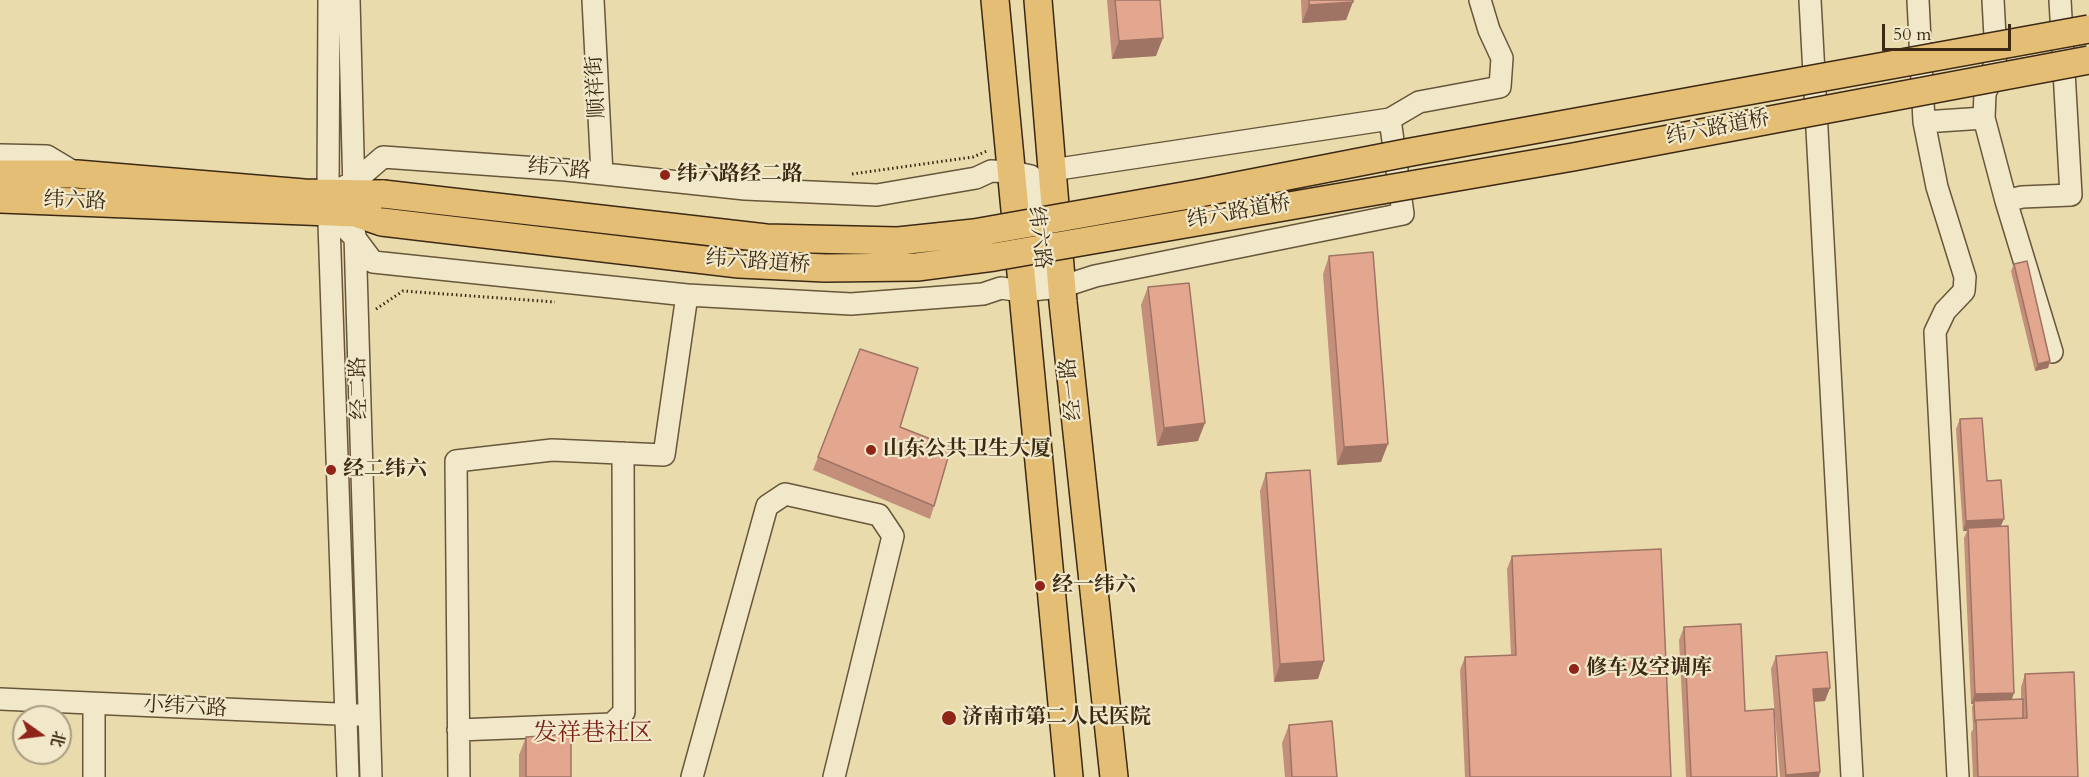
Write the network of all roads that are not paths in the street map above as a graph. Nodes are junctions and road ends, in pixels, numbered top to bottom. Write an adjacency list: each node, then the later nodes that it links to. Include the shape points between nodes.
1 (329, 0): 25 (street, 经二路)
2 (349, 0): 25 (street, 经二路)
3 (593, 0): 21 (street, 顺祥街)
4 (995, 0): 17 (main road, 经一路)
5 (1038, 0): 18 (main road, 经一路)
6 (1480, 0): 14 (street, via 1502,58 1500,87 1419,102)
7 (1810, 0): 45 (street)
8 (1918, 0): 15 (street)
9 (1993, 0): 13 (street, via 1996,55 1985,93)
10 (2060, 0): 24 (street, via 2071,195)
11 (2089, 29): 22 (main road, 纬六路道桥, bridge, via 1200,193 974,233 898,241 766,238)
12 (2089, 60): 26 (main road, 纬六路道桥, bridge, via 1573,158 916,267 739,264)
13 (1984, 118): 15 (street); 24 (street)
14 (1390, 119): 18 (street); 27 (street, via 1402,214)
15 (1924, 122): 46 (street, via 1937,187 1965,277 1964,291 1945,311 1935,332)
16 (0, 155): 20 (street, via 47,156)
17 (1011, 162): 21 (street, 纬六路, via 976,178 877,195 745,189); 27 (street, 纬六路, via 1031,176 1040,277); 28 (main road, 经一路)
18 (1052, 170): 27 (main road, 经一路)
19 (0, 174): 20 (main road, 纬六路)
20 (77, 174): 25 (main road, 纬六路)
21 (602, 174): 25 (street, 纬六路, via 383,157)
22 (383, 194): 25 (main road, 纬六路, via 369,192)
23 (0, 199): 25 (main road, 纬六路)
24 (2006, 201): 30 (street)
25 (346, 206): 26 (main road, 纬六路); 29 (street, 纬六路, via 373,262); 34 (street, 经二路); 35 (street, 经二路)
26 (382, 222)
27 (1061, 286): 28 (street, 纬六路); 44 (main road, 经一路)
28 (1021, 291): 29 (street, 纬六路, via 1001,288 983,294 851,304); 43 (main road, 经一路)
29 (687, 295): 31 (street, via 664,455)
30 (2052, 352)
31 (623, 453): 36 (street, via 624,712 612,724); 36 (street, via 552,450 456,461)
32 (0, 699): 33 (street, 小纬六路)
33 (94, 704): 35 (street, 小纬六路); 37 (street)
34 (369, 715): 35 (street, 小纬六路); 39 (street, 经二路)
35 (347, 716): 38 (street, 经二路)
36 (458, 730): 40 (street)
37 (94, 777)
38 (348, 777)
39 (371, 777)
40 (459, 777)
41 (692, 777): 42 (street, via 767,506 785,494 879,515 893,536)
42 (834, 777)
43 (1069, 777)
44 (1114, 777)
45 (1852, 777)
46 (1958, 777)

